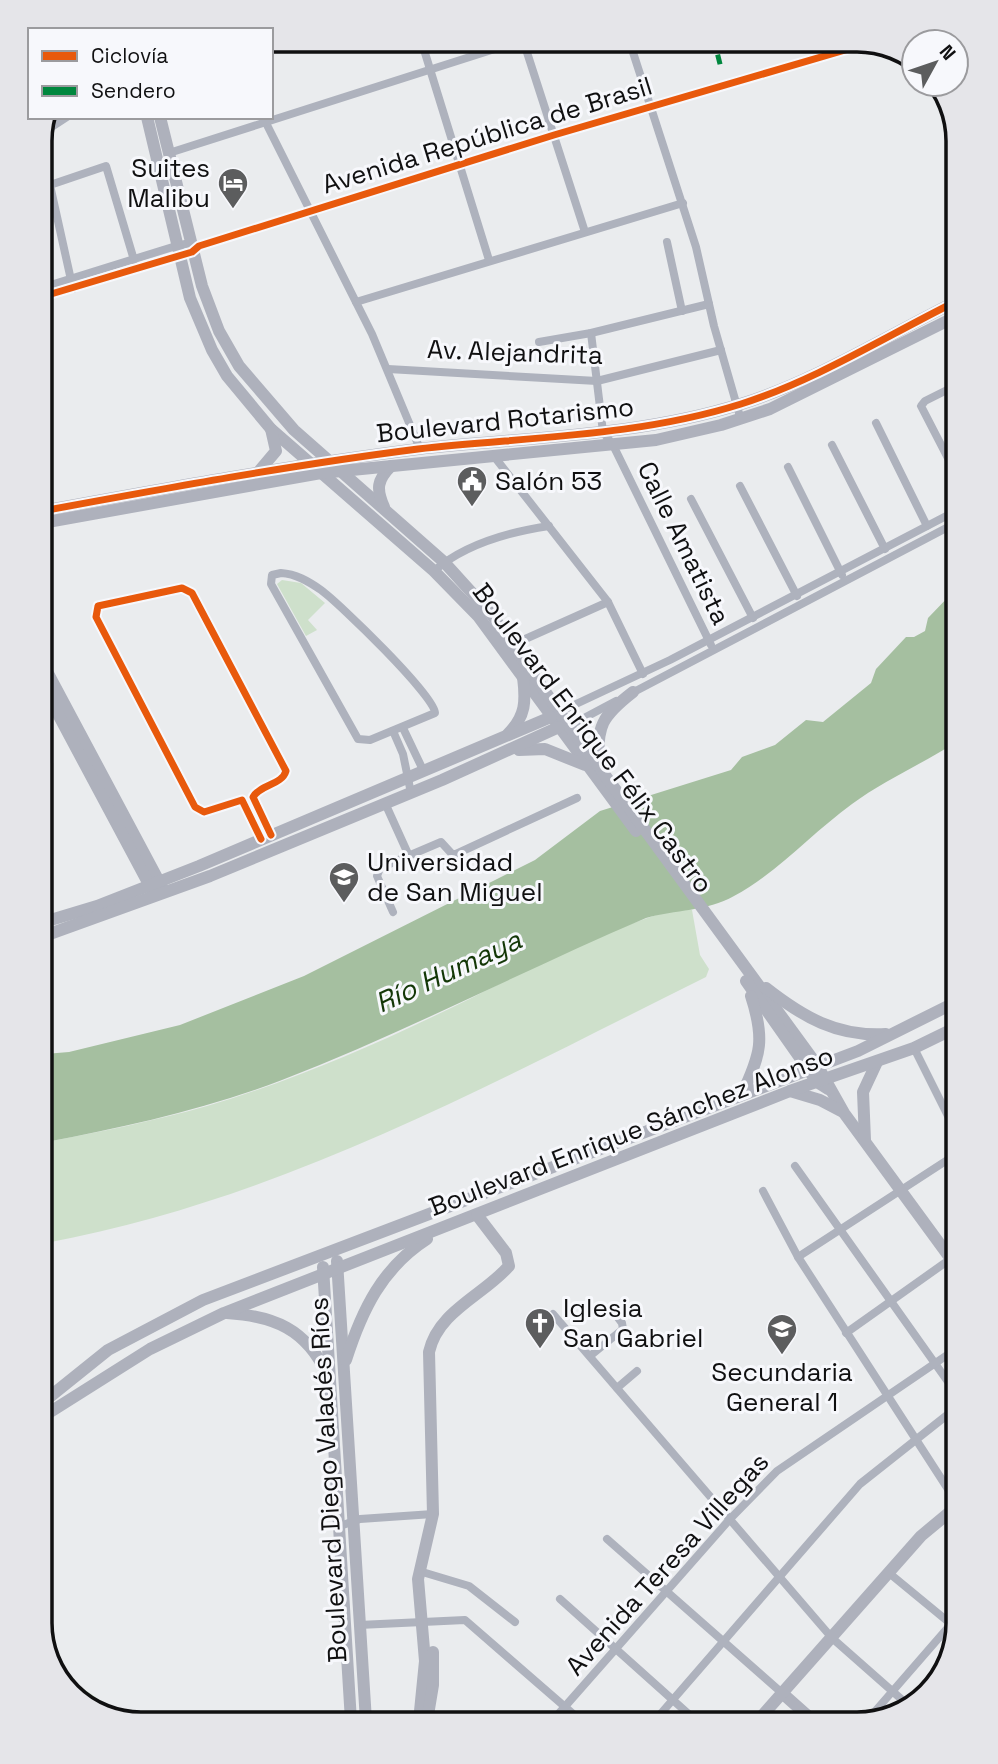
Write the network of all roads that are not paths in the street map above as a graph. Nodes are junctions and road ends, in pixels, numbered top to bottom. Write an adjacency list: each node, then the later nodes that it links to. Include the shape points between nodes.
1 (425, 52): 6 (street)
2 (487, 52): 6 (street)
3 (527, 53): 12 (street)
4 (633, 53): 7 (street)
5 (835, 53): 7 (street, Avenida República de Brasil)
6 (431, 72): 8 (street); 14 (street)
7 (651, 106): 12 (street, Avenida República de Brasil); 17 (street)
8 (273, 118)
9 (147, 119): 22 (main road, Boulevard Enrique Félix Castro)
10 (160, 119): 13 (main road, Boulevard Enrique Félix Castro)
11 (264, 121): 13 (street); 18 (street)
12 (554, 135): 14 (street, Avenida República de Brasil); 19 (street)
13 (169, 153): 21 (main road, Boulevard Enrique Félix Castro)
14 (460, 165): 18 (street, Avenida República de Brasil); 24 (street)
15 (53, 183): 23 (street, via 106,166)
16 (53, 197): 25 (street)
17 (683, 202): 19 (street); 29 (street)
18 (308, 211): 21 (street, Avenida República de Brasil); 28 (street)
19 (585, 232): 24 (street)
20 (667, 242): 30 (street)
21 (194, 247): 22 (street, Avenida República de Brasil); 48 (main road, Boulevard Enrique Félix Castro, via 214,319 239,366 271,406)
22 (178, 251): 23 (street, Avenida República de Brasil); 25 (street, Avenida República de Brasil); 41 (main road, Boulevard Enrique Félix Castro, via 190,298 212,350 239,394)
23 (134, 260): 25 (street, Avenida República de Brasil)
24 (489, 260): 28 (street)
25 (72, 284): 26 (street, Avenida República de Brasil); 27 (street, Avenida República de Brasil)
26 (53, 286)
27 (53, 292)
28 (356, 302): 35 (street)
29 (709, 304): 30 (street); 34 (street)
30 (682, 311): 32 (street)
31 (942, 319): 38 (main road, Boulevard Rotarismo); 39 (main road, Boulevard Rotarismo, via 793,398)
32 (591, 333): 33 (street); 36 (street)
33 (539, 342)
34 (721, 350): 36 (street, Av. Alejandrita); 38 (street)
35 (388, 369): 36 (street, Av. Alejandrita); 45 (street)
36 (597, 381): 42 (street)
37 (946, 390): 46 (street, via 921,406)
38 (739, 404): 39 (street); 42 (main road, Boulevard Rotarismo)
39 (741, 420): 43 (main road, Boulevard Rotarismo)
40 (876, 423): 63 (street)
41 (271, 429): 49 (main road, Boulevard Enrique Félix Castro); 53 (main road, via 276,451)
42 (603, 432): 43 (street, Calle Amatista); 45 (main road, Boulevard Rotarismo)
43 (613, 445): 47 (main road, Boulevard Rotarismo); 71 (street, Calle Amatista)
44 (832, 446): 65 (street)
45 (420, 449): 48 (main road, Boulevard Rotarismo)
46 (946, 454)
47 (493, 455): 50 (main road, Boulevard Rotarismo); 62 (street)
48 (329, 461): 49 (main road, Boulevard Rotarismo); 52 (main road, Boulevard Enrique Félix Castro)
49 (309, 463): 53 (main road, Boulevard Rotarismo); 54 (main road, Boulevard Enrique Félix Castro)
50 (391, 466): 52 (main road, Boulevard Rotarismo); 58 (main road, via 378,487)
51 (788, 467): 67 (street)
52 (342, 471): 54 (main road, Boulevard Rotarismo); 58 (main road, Boulevard Enrique Félix Castro)
53 (258, 472): 56 (main road, Boulevard Rotarismo)
54 (321, 473): 56 (main road, Boulevard Rotarismo); 66 (main road, Boulevard Enrique Félix Castro)
55 (740, 486): 68 (street)
56 (142, 499): 59 (main road, Boulevard Rotarismo); 61 (main road, Boulevard Rotarismo)
57 (691, 499): 70 (street)
58 (384, 508): 66 (main road, Boulevard Enrique Félix Castro)
59 (53, 510)
60 (946, 516): 63 (street)
61 (53, 520)
62 (549, 526): 66 (street, via 512,532); 69 (street)
63 (927, 526): 65 (street)
64 (946, 528): 67 (street)
65 (885, 549): 67 (street)
66 (439, 567): 72 (main road, Boulevard Enrique Félix Castro, via 492,615); 74 (main road, Boulevard Enrique Félix Castro)
67 (843, 577): 68 (street); 73 (street)
68 (797, 596): 70 (street)
69 (608, 602): 72 (street); 75 (street)
70 (752, 618): 71 (street)
71 (708, 641): 73 (street, Calle Amatista); 75 (street)
72 (514, 644): 79 (main road, Boulevard Enrique Félix Castro)
73 (714, 650): 77 (street)
74 (522, 674): 79 (main road, Boulevard Enrique Félix Castro); 82 (main road, via 523,714)
75 (643, 674): 79 (street)
76 (53, 683): 94 (main road)
77 (633, 692): 79 (street); 86 (main road, via 610,710 600,726)
78 (53, 703): 94 (main road)
79 (560, 720): 82 (main road); 84 (main road); 86 (main road, Boulevard Enrique Félix Castro)
80 (403, 727): 81 (street); 81 (street, via 432,716 436,710 412,680 322,591 296,576 272,575 271,584 358,739 366,742); 83 (street)
81 (393, 732): 85 (street)
82 (503, 738): 87 (main road)
83 (413, 750): 85 (street); 87 (street)
84 (511, 750): 86 (main road, via 545,749); 89 (main road)
85 (403, 754): 88 (street)
86 (594, 766): 99 (main road, Boulevard Enrique Félix Castro)
87 (424, 772): 88 (main road)
88 (407, 778): 89 (street); 92 (main road)
89 (411, 793): 91 (main road)
90 (577, 797): 93 (street, via 456,854 441,842)
91 (385, 803): 93 (street); 95 (main road)
92 (266, 837): 92 (street, via 253,797 286,771 192,593 182,588 98,606 96,617 195,807 204,812 242,800); 94 (main road)
93 (409, 856): 96 (street, via 377,873)
94 (154, 883): 95 (main road); 97 (main road)
95 (160, 895): 98 (main road)
96 (393, 912)
97 (52, 919)
98 (52, 933)
99 (747, 976): 102 (main road, via 828,1028 867,1035); 105 (main road, Boulevard Enrique Félix Castro); 108 (main road, via 761,1038 757,1065)
100 (946, 1007): 102 (main road, Boulevard Enrique Sánchez Alonso)
101 (946, 1032): 103 (main road, Boulevard Enrique Sánchez Alonso)
102 (896, 1034): 105 (main road, Boulevard Enrique Sánchez Alonso)
103 (914, 1048): 104 (main road, Boulevard Enrique Sánchez Alonso); 109 (street)
104 (877, 1062): 106 (main road, Boulevard Enrique Sánchez Alonso); 111 (main road, via 863,1092)
105 (812, 1067): 106 (main road, Boulevard Enrique Félix Castro); 108 (main road, Boulevard Enrique Sánchez Alonso)
106 (823, 1083): 107 (main road, Boulevard Enrique Sánchez Alonso); 110 (main road, Boulevard Enrique Félix Castro)
107 (790, 1091): 110 (main road); 116 (main road, Boulevard Enrique Sánchez Alonso)
108 (743, 1094): 120 (main road, Boulevard Enrique Sánchez Alonso)
109 (946, 1112)
110 (844, 1113): 111 (main road, Boulevard Enrique Félix Castro)
111 (866, 1144): 115 (main road, Boulevard Enrique Félix Castro)
112 (946, 1161): 115 (street)
113 (795, 1166): 118 (street)
114 (763, 1191): 122 (street)
115 (900, 1191): 118 (street); 119 (main road, Boulevard Enrique Félix Castro)
116 (477, 1215): 117 (main road, Boulevard Enrique Sánchez Alonso); 145 (main road, via 506,1253 509,1266 456,1311 435,1334 429,1352)
117 (446, 1227): 124 (main road, Boulevard Enrique Sánchez Alonso); 134 (main road, via 413,1248 376,1288)
118 (840, 1230): 122 (street); 126 (street)
119 (946, 1250)
120 (335, 1251): 121 (main road); 124 (main road, Boulevard Diego Valadés Ríos)
121 (322, 1256): 125 (main road, Boulevard Diego Valadés Ríos); 139 (main road, via 230,1289 153,1324 102,1354)
122 (798, 1257): 130 (street)
123 (946, 1265): 126 (street)
124 (338, 1268): 125 (main road, Boulevard Enrique Sánchez Alonso); 134 (main road, Boulevard Diego Valadés Ríos)
125 (323, 1273): 128 (main road, Boulevard Enrique Sánchez Alonso); 136 (main road, Boulevard Diego Valadés Ríos)
126 (891, 1302): 130 (street); 133 (street)
127 (613, 1311): 131 (street, via 623,1329)
128 (224, 1313): 136 (main road, via 271,1318 296,1331 316,1352); 141 (main road, Boulevard Enrique Sánchez Alonso, via 150,1349)
129 (553, 1314): 131 (street)
130 (846, 1333): 140 (street)
131 (590, 1356): 138 (street)
132 (946, 1356): 133 (street, Avenida Teresa Villegas)
133 (935, 1364): 137 (street); 140 (street, Avenida Teresa Villegas)
134 (343, 1367): 148 (main road, Boulevard Diego Valadés Ríos)
135 (637, 1371): 138 (street)
136 (329, 1378): 149 (main road, Boulevard Diego Valadés Ríos)
137 (946, 1379)
138 (617, 1388): 147 (street)
139 (52, 1395)
140 (886, 1397): 143 (street); 147 (street, Avenida Teresa Villegas, via 789,1461)
141 (52, 1411)
142 (946, 1416): 143 (street)
143 (914, 1440): 144 (street); 153 (street, via 860,1483)
144 (946, 1488)
145 (433, 1514): 148 (street); 151 (main road)
146 (946, 1514): 152 (main road)
147 (730, 1519): 153 (street); 154 (street, Avenida Teresa Villegas)
148 (355, 1520): 149 (street); 159 (main road, Boulevard Diego Valadés Ríos)
149 (340, 1522): 170 (main road, Boulevard Diego Valadés Ríos)
150 (607, 1539): 154 (street)
151 (419, 1571): 156 (main road); 158 (street, via 469,1586)
152 (889, 1573): 157 (street); 161 (main road)
153 (779, 1576): 161 (street); 162 (street)
154 (666, 1592): 162 (street); 163 (street, Avenida Teresa Villegas)
155 (560, 1599): 163 (street)
156 (423, 1618): 159 (street); 168 (street, via 470,1622); 172 (main road); 173 (main road, via 434,1664)
157 (946, 1619)
158 (515, 1622)
159 (359, 1625): 171 (main road, Boulevard Diego Valadés Ríos)
160 (944, 1636): 164 (street)
161 (832, 1638): 164 (street); 165 (main road)
162 (723, 1644): 165 (street); 167 (street)
163 (616, 1651): 167 (street); 168 (street, Avenida Teresa Villegas)
164 (892, 1692): 166 (street); 169 (street)
165 (782, 1693): 178 (main road); 179 (main road)
166 (901, 1699)
167 (673, 1700): 176 (street); 177 (street)
168 (565, 1707): 174 (street, Avenida Teresa Villegas); 175 (street)
169 (878, 1708)
170 (350, 1711)
171 (365, 1711)
172 (420, 1711)
173 (428, 1711)
174 (561, 1712)
175 (570, 1712)
176 (663, 1712)
177 (686, 1712)
178 (765, 1712)
179 (803, 1712)

